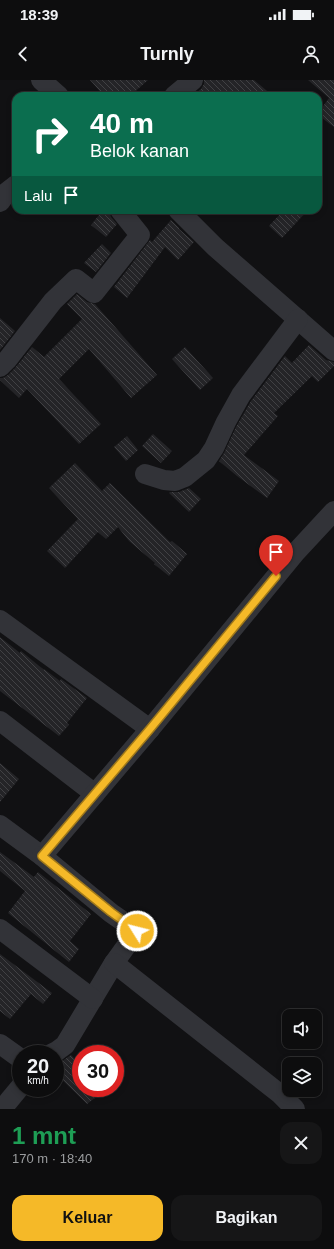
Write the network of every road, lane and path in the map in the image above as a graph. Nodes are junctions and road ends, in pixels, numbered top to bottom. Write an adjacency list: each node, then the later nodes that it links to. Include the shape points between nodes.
1 (41, 80): 3 (street)
2 (193, 80): 4 (street)
3 (54, 92)
4 (179, 92)
5 (12, 188): 6 (street)
6 (0, 202)
7 (123, 214): 11 (street, via 140,235 94,293 76,279 52,301)
8 (182, 214): 9 (street, via 215,247)
9 (298, 319): 10 (street); 12 (street, via 241,395 206,460 185,477 175,481)
10 (334, 351)
11 (0, 367)
12 (145, 474)
13 (334, 511): 16 (street, via 296,552)
14 (0, 620): 16 (street)
15 (0, 722): 17 (street)
16 (150, 729): 17 (street)
17 (95, 794): 19 (street)
18 (0, 825): 19 (street)
19 (42, 856): 21 (street, via 137,931)
20 (0, 929): 22 (street)
21 (114, 963): 22 (street); 28 (street)
22 (93, 999): 24 (street)
23 (0, 1044): 25 (street)
24 (64, 1046)
25 (12, 1053)
26 (12, 1097): 27 (street)
27 (2, 1109)
28 (296, 1109)

